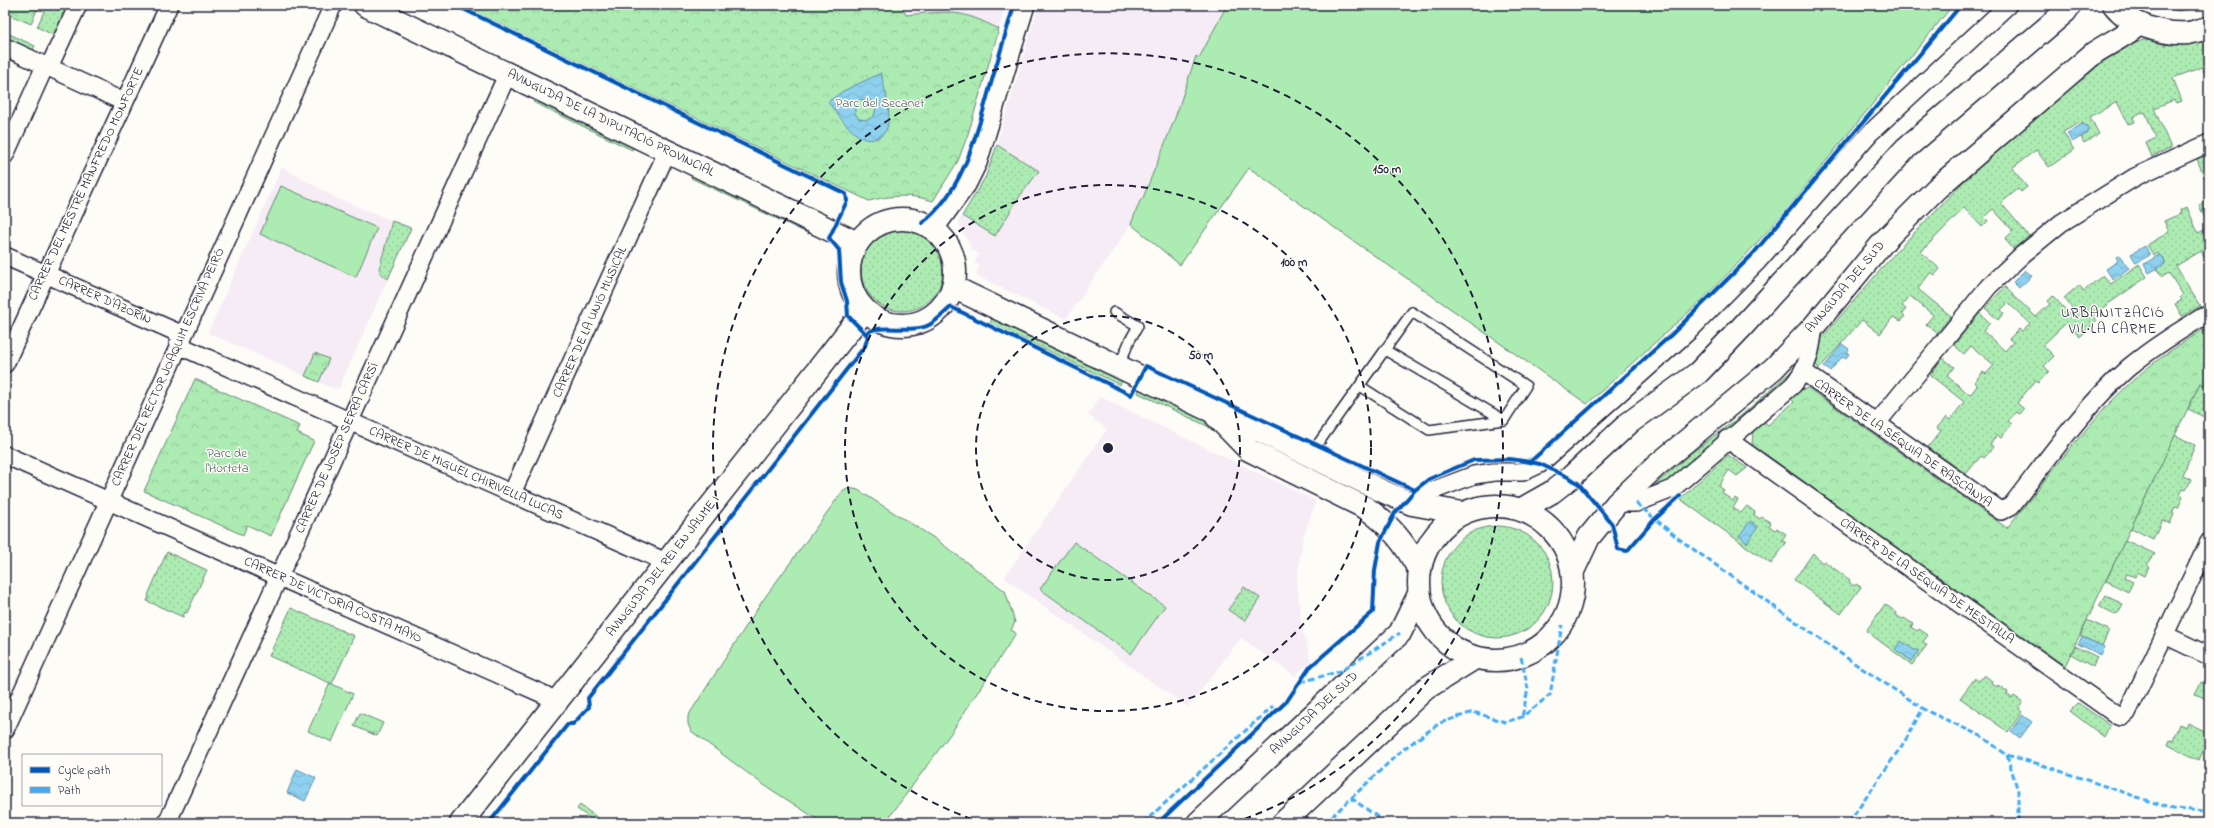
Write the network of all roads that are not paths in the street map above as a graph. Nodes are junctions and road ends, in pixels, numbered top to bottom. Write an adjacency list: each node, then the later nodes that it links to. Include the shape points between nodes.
1 (78, 5): 12 (street)
2 (169, 5): 14 (street, CARRER DEL MESTRE MANFREDO MONFORTE)
3 (333, 5): 27 (street, CARRER DEL RECTOR JOAQUIM ESCRIVÀ PEIRÓ)
4 (365, 5): 13 (main road, AVINGUDA DE LA DIPUTACIÓ PROVINCIAL)
5 (1026, 5): 18 (street, via 978,163 967,185)
6 (2008, 5): 43 (street, via 1870,133 1758,262 1690,330 1540,464 1523,472 1474,475 1429,492)
7 (2070, 5): 44 (main road, via 1906,148 1698,373 1629,423 1570,478)
8 (2114, 5): 9 (main road)
9 (2139, 24): 10 (main road, via 2163,32 2187,33); 26 (main road, AVINGUDA DEL SUD, via 2132,31 2094,53 1937,188 1886,239)
10 (2209, 28)
11 (5, 47): 12 (street)
12 (47, 67): 14 (street); 17 (street)
13 (508, 73): 16 (main road, AVINGUDA DE LA DIPUTACIÓ PROVINCIAL); 34 (street, CARRER DE JOSEP SERRA CARSÍ)
14 (124, 102): 21 (street, CARRER DEL MESTRE MANFREDO MONFORTE)
15 (2209, 143): 36 (street, via 2135,177 2062,224 2022,255 1989,286)
16 (668, 150): 19 (main road, AVINGUDA DE LA DIPUTACIÓ PROVINCIAL); 40 (street, CARRER DE LA UNIÓ MUSICAL)
17 (5, 156)
18 (934, 230): 19 (main road, via 910,220 895,220 874,227); 22 (main road, via 944,241 954,263)
19 (857, 243): 23 (main road, via 849,266 849,278 854,295)
20 (5, 256): 21 (street, CARRER D'AZORÍN)
21 (45, 274): 27 (street, CARRER D'AZORÍN); 29 (street, CARRER DEL MESTRE MANFREDO MONFORTE)
22 (953, 287): 23 (main road, via 946,301 936,312 923,320 908,324 892,324 878,319); 30 (main road)
23 (865, 310): 47 (main road, AVINGUDA DEL REI EN JAUME I)
24 (1114, 312): 30 (lane, via 1138,326)
25 (2209, 313): 36 (street, CARRER DE LA SÉQUIA DE RASCANYA, via 2167,339 2128,368 2092,404 2011,506 2005,510 1996,509)
26 (1814, 326): 31 (street); 42 (main road, AVINGUDA DEL SUD, via 1774,368 1656,466)
27 (180, 340): 34 (street, CARRER DE MIGUEL CHIRIVELLA LUCAS); 41 (street, CARRER DEL RECTOR JOAQUIM ESCRIVÀ PEIRÓ)
28 (1385, 350): 32 (lane); 35 (lane); 35 (lane, via 1412,312 1526,386)
29 (5, 364)
30 (1119, 366): 33 (main road)
31 (1804, 372): 36 (street, CARRER DE LA SÉQUIA DE RASCANYA); 37 (street, via 1793,385)
32 (1360, 386): 35 (lane, via 1429,430); 39 (lane)
33 (1205, 408): 39 (main road); 48 (main road, via 1249,450 1366,508 1382,519 1406,545)
34 (349, 420): 40 (street, CARRER DE MIGUEL CHIRIVELLA LUCAS); 50 (street, CARRER DE JOSEP SERRA CARSÍ)
35 (1504, 420)
36 (1877, 423)
37 (1727, 439): 42 (street, via 1672,488 1636,503); 52 (street, CARRER DE LA SÉQUIA DE MESTALLA, via 2114,714 2122,717 2127,713)
38 (5, 455): 41 (street, CARRER DE VICTORIA COSTA MAYO)
39 (1310, 455): 43 (main road)
40 (512, 493): 47 (street, CARRER DE MIGUEL CHIRIVELLA LUCAS)
41 (108, 500): 50 (street, CARRER DE VICTORIA COSTA MAYO); 56 (street, CARRER DEL RECTOR JOAQUIM ESCRIVÀ PEIRÓ)
42 (1617, 503): 49 (main road, AVINGUDA DEL SUD, via 1589,537)
43 (1412, 504): 45 (main road)
44 (1522, 510): 45 (main road, via 1500,505 1478,507); 49 (main road, via 1540,519 1556,533 1567,551)
45 (1462, 513): 48 (main road, via 1440,529 1426,548)
46 (2209, 542): 52 (street)
47 (666, 562): 55 (main road, AVINGUDA DEL REI EN JAUME I)
48 (1419, 570): 51 (main road)
49 (1573, 572): 54 (main road, via 1574,590 1570,608 1562,625 1544,644 1521,657 1498,661)
50 (278, 576): 55 (street, CARRER DE VICTORIA COSTA MAYO); 57 (street, CARRER DE JOSEP SERRA CARSÍ)
51 (1419, 594): 54 (main road, via 1425,616 1438,634 1455,649); 59 (main road, AVINGUDA DEL SUD, via 1400,633)
52 (2165, 635): 53 (street)
53 (2209, 656)
54 (1475, 658): 60 (main road, via 1425,690)
55 (556, 702): 58 (main road, AVINGUDA DEL REI EN JAUME I)
56 (5, 730)
57 (167, 823)
58 (461, 823)
59 (1198, 823)
60 (1283, 823)

